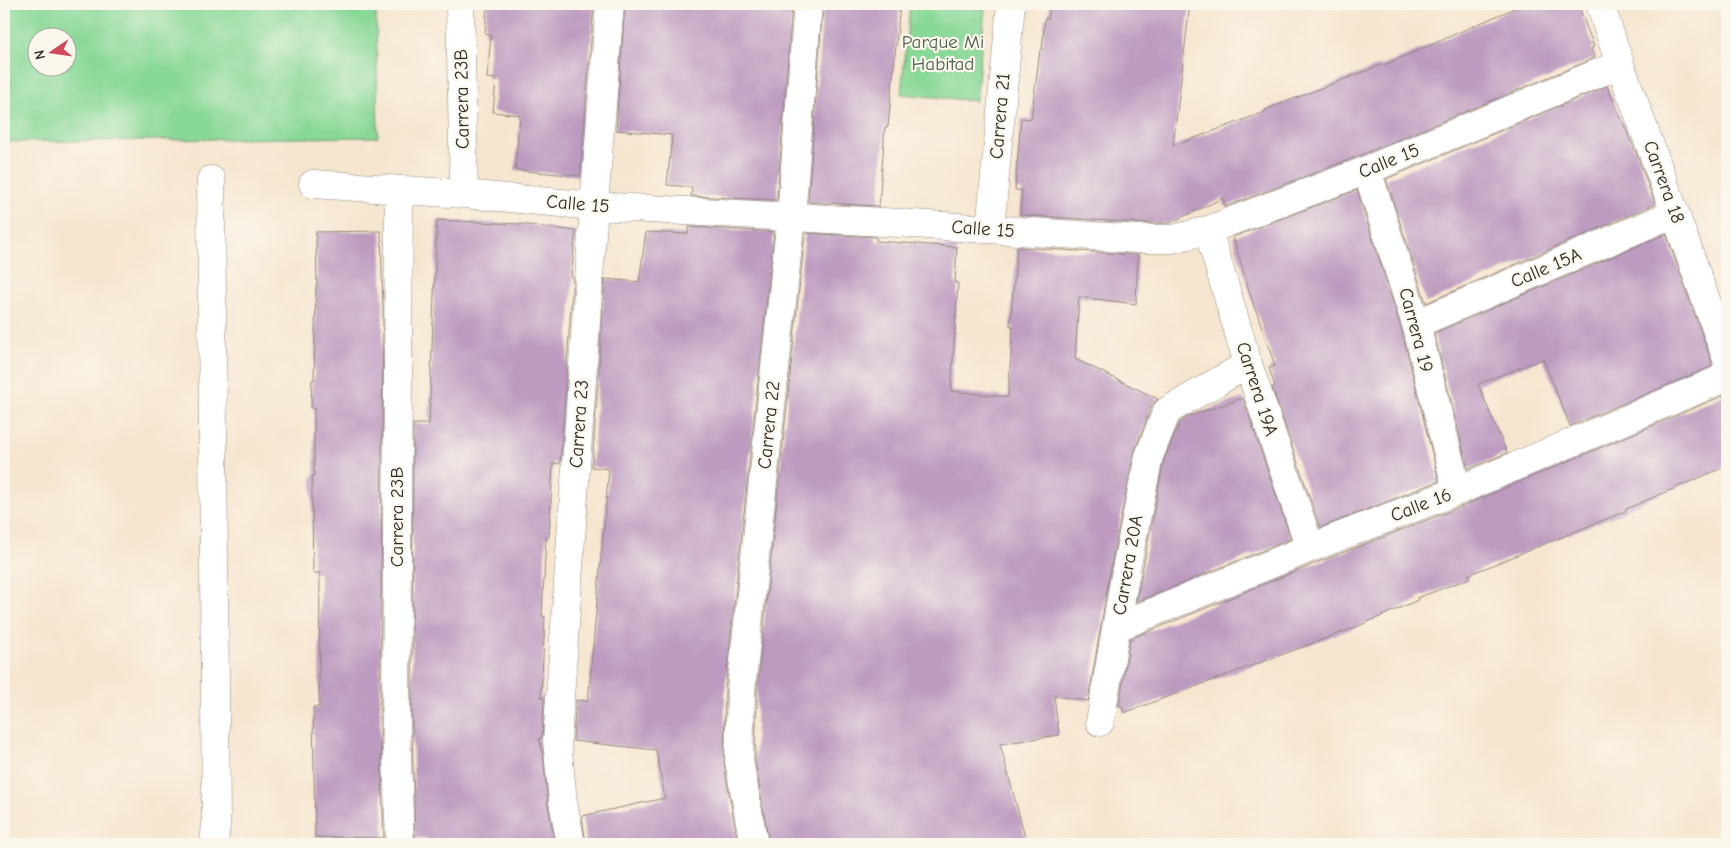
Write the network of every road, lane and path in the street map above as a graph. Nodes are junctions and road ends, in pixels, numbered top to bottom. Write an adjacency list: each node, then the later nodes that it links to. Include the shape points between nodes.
1 (460, 4): 11 (street, Carrera 23B)
2 (610, 4): 12 (street, Carrera 23)
3 (808, 4): 14 (street, Carrera 22)
4 (1011, 4): 15 (street, Carrera 21)
5 (1600, 4): 6 (street, Carrera 18)
6 (1620, 64): 7 (street, Calle 15); 13 (street, Carrera 18)
7 (1368, 170): 16 (street, Calle 15); 17 (street, Carrera 19)
8 (211, 180): 24 (street)
9 (313, 184): 10 (street, Calle 15)
10 (399, 190): 11 (street, Calle 15); 25 (street, Carrera 23B, via 396,727)
11 (464, 194): 12 (street, Calle 15)
12 (594, 206): 14 (street, Calle 15); 26 (street, Carrera 23, via 558,741 563,802)
13 (1675, 213): 17 (street, Calle 15A); 19 (street, Carrera 18)
14 (791, 217): 15 (street, Calle 15); 27 (street, Carrera 22, via 740,690 739,761)
15 (990, 229): 16 (street, Calle 15, via 1138,239 1174,239)
16 (1208, 230): 18 (street, Carrera 19A)
17 (1416, 324): 20 (street, Carrera 19)
18 (1248, 364): 21 (street, Carrera 19A); 22 (street, Carrera 20A, via 1166,411 1149,456)
19 (1726, 369): 20 (street, Calle 16)
20 (1457, 491): 21 (street, Calle 16)
21 (1310, 548): 22 (street, Calle 16)
22 (1118, 627): 23 (street, Carrera 20A)
23 (1100, 722)
24 (214, 844)
25 (400, 844)
26 (571, 844)
27 (754, 844)

